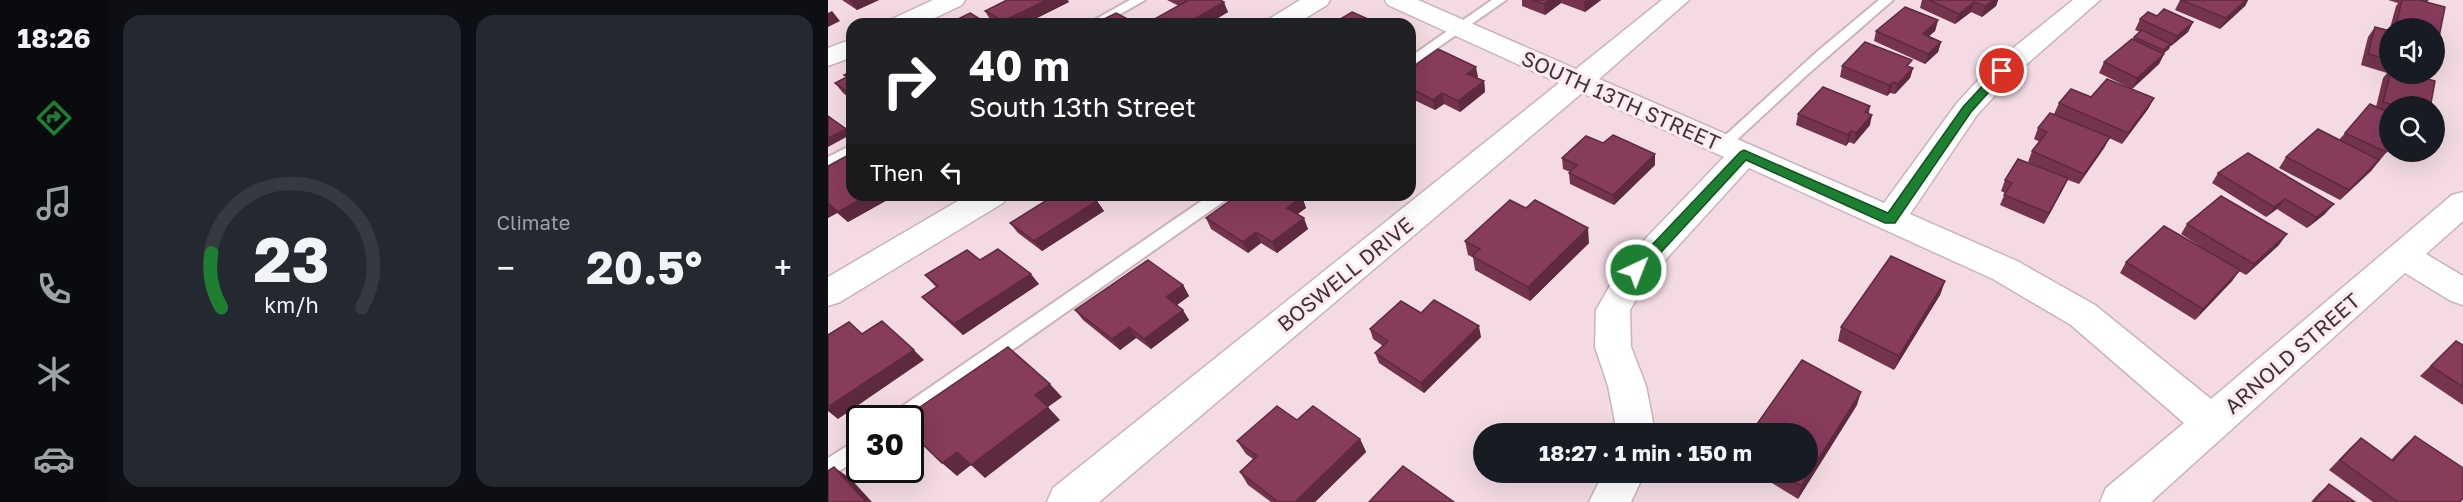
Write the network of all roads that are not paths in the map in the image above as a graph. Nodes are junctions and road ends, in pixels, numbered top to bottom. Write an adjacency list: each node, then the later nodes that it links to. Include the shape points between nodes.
1 (953, 0): 9 (street)
2 (1139, 0): 10 (lane)
3 (1318, 0): 11 (street)
4 (1396, 0): 12 (street, SOUTH 13TH STREET)
5 (1500, 0): 12 (lane)
6 (1677, 0): 16 (street, BOSWELL DRIVE)
7 (1887, 0): 17 (lane, via 1793,79)
8 (2088, 0): 23 (street, via 2002,71 1967,109)
9 (914, 18)
10 (1104, 18)
11 (1288, 18)
12 (1460, 28): 15 (lane); 16 (street, SOUTH 13TH STREET)
13 (846, 50): 14 (street)
14 (828, 58)
15 (1416, 59)
16 (1579, 81): 17 (street, SOUTH 13TH STREET); 33 (street, BOSWELL DRIVE)
17 (1733, 150): 23 (street, SOUTH 13TH STREET); 28 (street, via 1636,270 1613,310 1613,347)
18 (846, 153): 19 (lane)
19 (828, 163)
20 (982, 201): 26 (street)
21 (1212, 201): 27 (lane)
22 (2463, 203): 24 (street, ARNOLD STREET)
23 (1890, 219): 29 (street, SOUTH 13TH STREET, via 2005,270 2083,315)
24 (2402, 256): 25 (street); 29 (street, ARNOLD STREET)
25 (2463, 292)
26 (828, 293)
27 (920, 405)
28 (1634, 423)
29 (2212, 423): 35 (street, ARNOLD STREET)
30 (846, 457): 31 (lane)
31 (828, 469)
32 (1620, 483): 34 (street)
33 (1068, 502)
34 (1610, 502)
35 (2121, 502)

